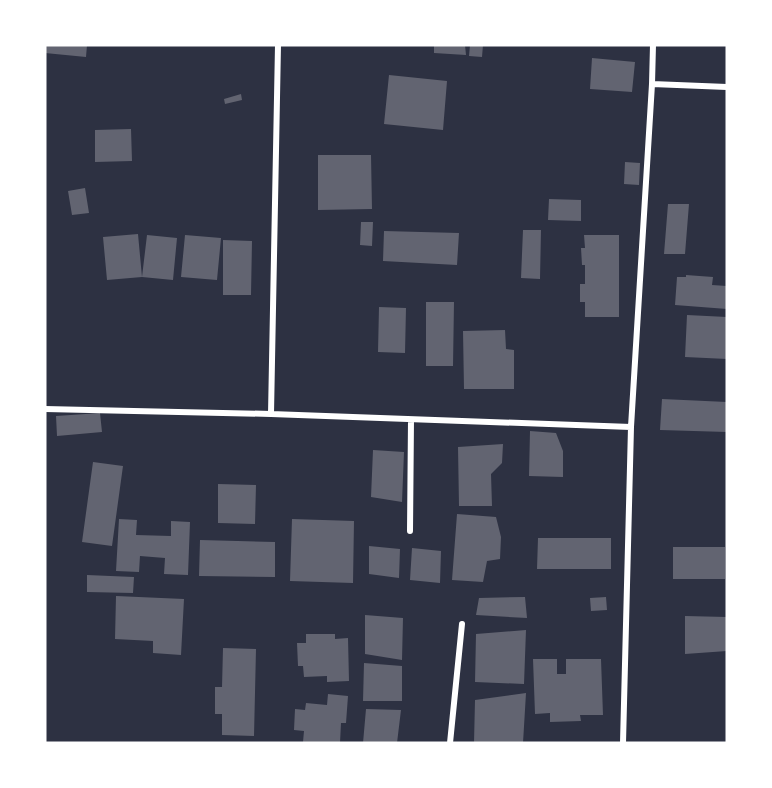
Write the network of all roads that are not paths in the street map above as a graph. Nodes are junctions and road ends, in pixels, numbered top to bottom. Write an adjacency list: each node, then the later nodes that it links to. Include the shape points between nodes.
1 (278, 45): 6 (street)
2 (653, 45): 3 (street)
3 (652, 84): 4 (street); 8 (street)
4 (727, 87)
5 (45, 410): 6 (street)
6 (271, 414): 7 (street)
7 (411, 420): 8 (street); 9 (street)
8 (630, 428): 12 (street)
9 (410, 531)
10 (462, 624): 11 (street)
11 (450, 743)
12 (623, 743)

